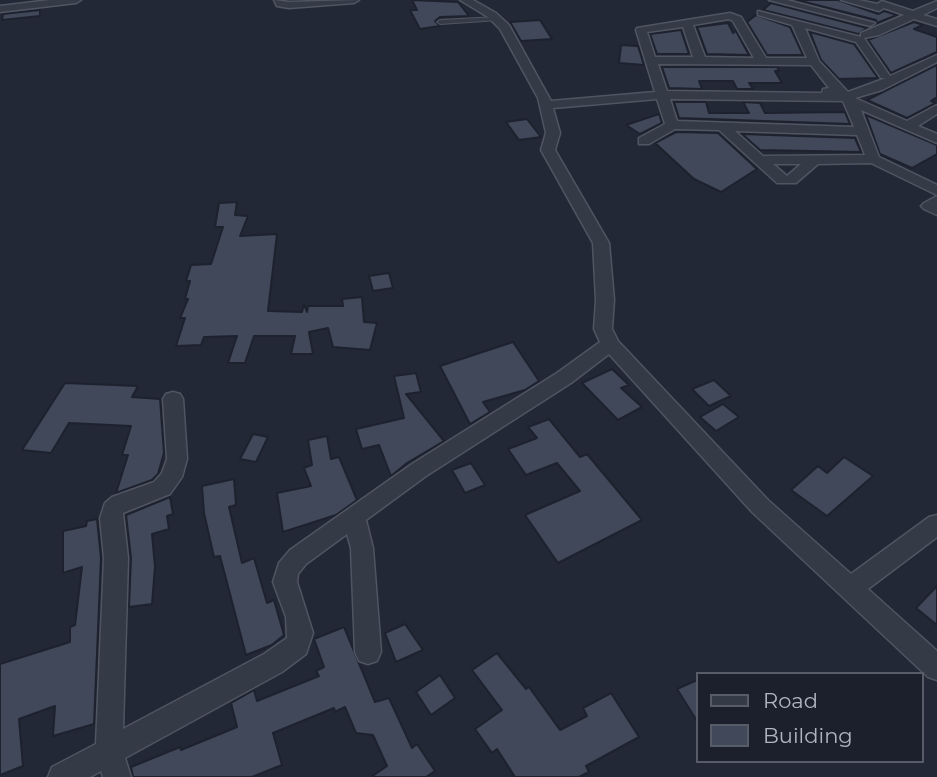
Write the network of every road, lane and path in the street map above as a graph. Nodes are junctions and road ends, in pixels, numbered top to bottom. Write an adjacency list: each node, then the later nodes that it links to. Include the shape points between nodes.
1 (76, 0): 9 (street)
2 (279, 0): 3 (street, via 289,5)
3 (354, 0)
4 (465, 0): 12 (street)
5 (774, 0): 16 (street)
6 (846, 0): 8 (street)
7 (925, 0): 11 (street, via 937,4)
8 (882, 4): 11 (street); 16 (street)
9 (0, 9)
10 (761, 13): 15 (street)
11 (915, 15): 17 (street); 18 (street)
12 (497, 19): 13 (lane); 28 (street)
13 (440, 22)
14 (687, 22): 21 (street, via 641,30); 22 (street); 23 (street, via 723,15 737,19)
15 (797, 23): 18 (street); 24 (street)
16 (870, 23): 18 (street)
17 (937, 23)
18 (863, 37): 25 (street)
19 (937, 50): 25 (street)
20 (937, 58): 27 (street, via 878,87)
21 (650, 60): 22 (street); 26 (street)
22 (700, 60): 23 (street)
23 (762, 61): 24 (street)
24 (814, 62): 27 (street)
25 (885, 75): 27 (street)
26 (659, 90): 27 (street); 28 (street); 30 (street)
27 (845, 97): 32 (street); 33 (street)
28 (545, 101): 42 (street, via 553,133 548,150 601,243 603,330)
29 (937, 109): 32 (street)
30 (672, 125): 31 (street); 35 (street)
31 (722, 126): 33 (street); 37 (street)
32 (908, 126): 34 (street)
33 (864, 131): 36 (street)
34 (937, 139)
35 (644, 141)
36 (873, 159): 38 (street); 39 (street)
37 (759, 160): 38 (street); 38 (street, via 787,181)
38 (814, 160)
39 (937, 191)
40 (937, 200): 41 (street, via 929,206)
41 (937, 210)
42 (610, 344): 44 (street); 46 (street, via 760,506)
43 (173, 399): 49 (street, via 177,459 171,477 162,488 120,503 111,518 116,558)
44 (354, 516): 47 (street, via 362,548); 49 (street, via 287,570 285,582 301,633 297,646)
45 (937, 524): 46 (street)
46 (850, 588): 48 (street)
47 (368, 652)
48 (937, 668)
49 (109, 752): 50 (street); 51 (street)
50 (62, 777)
51 (117, 777)

